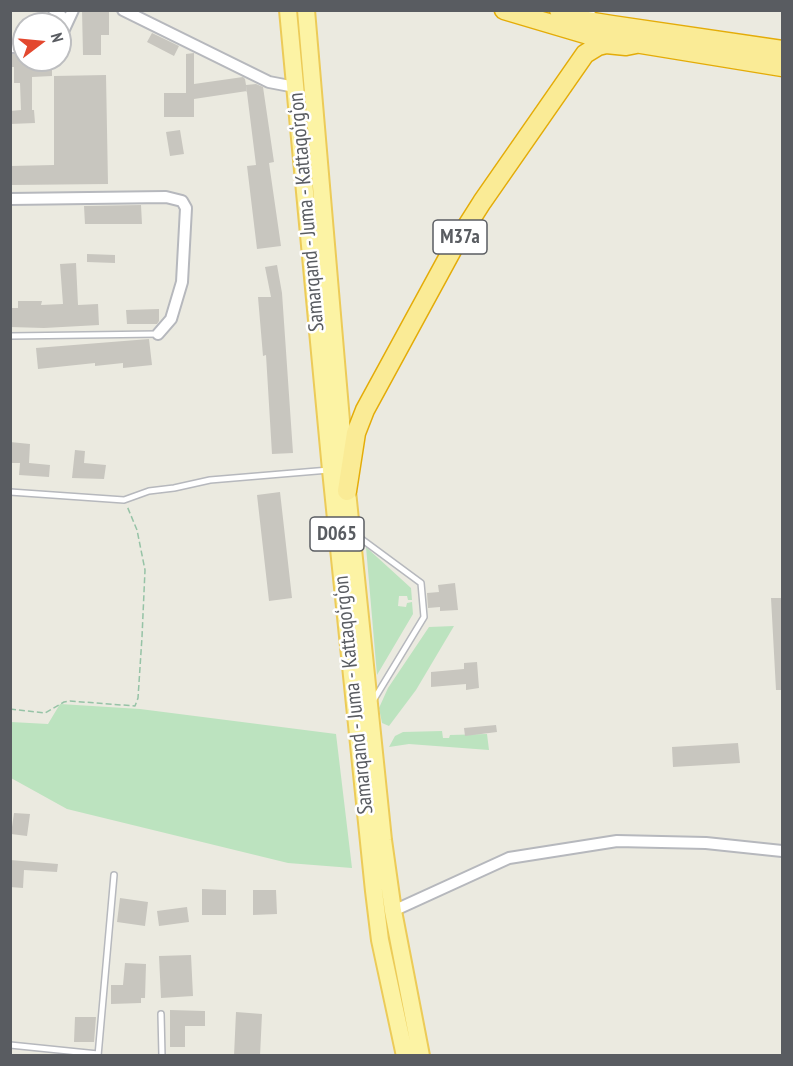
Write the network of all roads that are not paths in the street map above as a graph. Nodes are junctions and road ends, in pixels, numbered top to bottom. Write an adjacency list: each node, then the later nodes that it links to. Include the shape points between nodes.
1 (123, 10): 10 (street, via 269,82)
2 (288, 10): 10 (main road, Samarqand - Juma - Kattaqo‘rg‘on / D065)
3 (306, 10): 15 (main road, Samarqand - Juma - Kattaqo‘rg‘on / D065)
4 (504, 10): 6 (highway, M37a)
5 (559, 10): 6 (highway, M37a)
6 (590, 17): 7 (highway, M37a); 8 (highway, via 612,25)
7 (641, 43): 9 (highway, M37a); 15 (highway, M37a, via 606,44 585,54 482,202 365,410 356,432)
8 (783, 50)
9 (783, 67)
10 (295, 87): 14 (main road, Samarqand - Juma - Kattaqo‘rg‘on / D065)
11 (10, 199): 12 (street, via 166,197 182,201 186,208 182,282 171,319)
12 (158, 334): 13 (lane)
13 (10, 336)
14 (331, 470): 16 (lane, via 210,480 149,491 124,500); 26 (main road, Samarqand - Juma - Kattaqo‘rg‘on / D065, via 380,940)
15 (347, 490): 17 (main road, Samarqand - Juma - Kattaqo‘rg‘on / D065)
16 (10, 492)
17 (351, 531): 18 (main road, Samarqand - Juma - Kattaqo‘rg‘on / D065); 18 (lane, via 421,583 424,617)
18 (369, 708): 21 (main road, Samarqand - Juma - Kattaqo‘rg‘on / D065)
19 (783, 851): 21 (street, via 706,843 617,841 510,858)
20 (114, 875): 24 (lane)
21 (393, 911): 27 (main road, Samarqand - Juma - Kattaqo‘rg‘on / D065)
22 (161, 1014): 25 (lane)
23 (10, 1045): 24 (lane)
24 (98, 1055)
25 (162, 1056)
26 (405, 1056)
27 (421, 1056)

